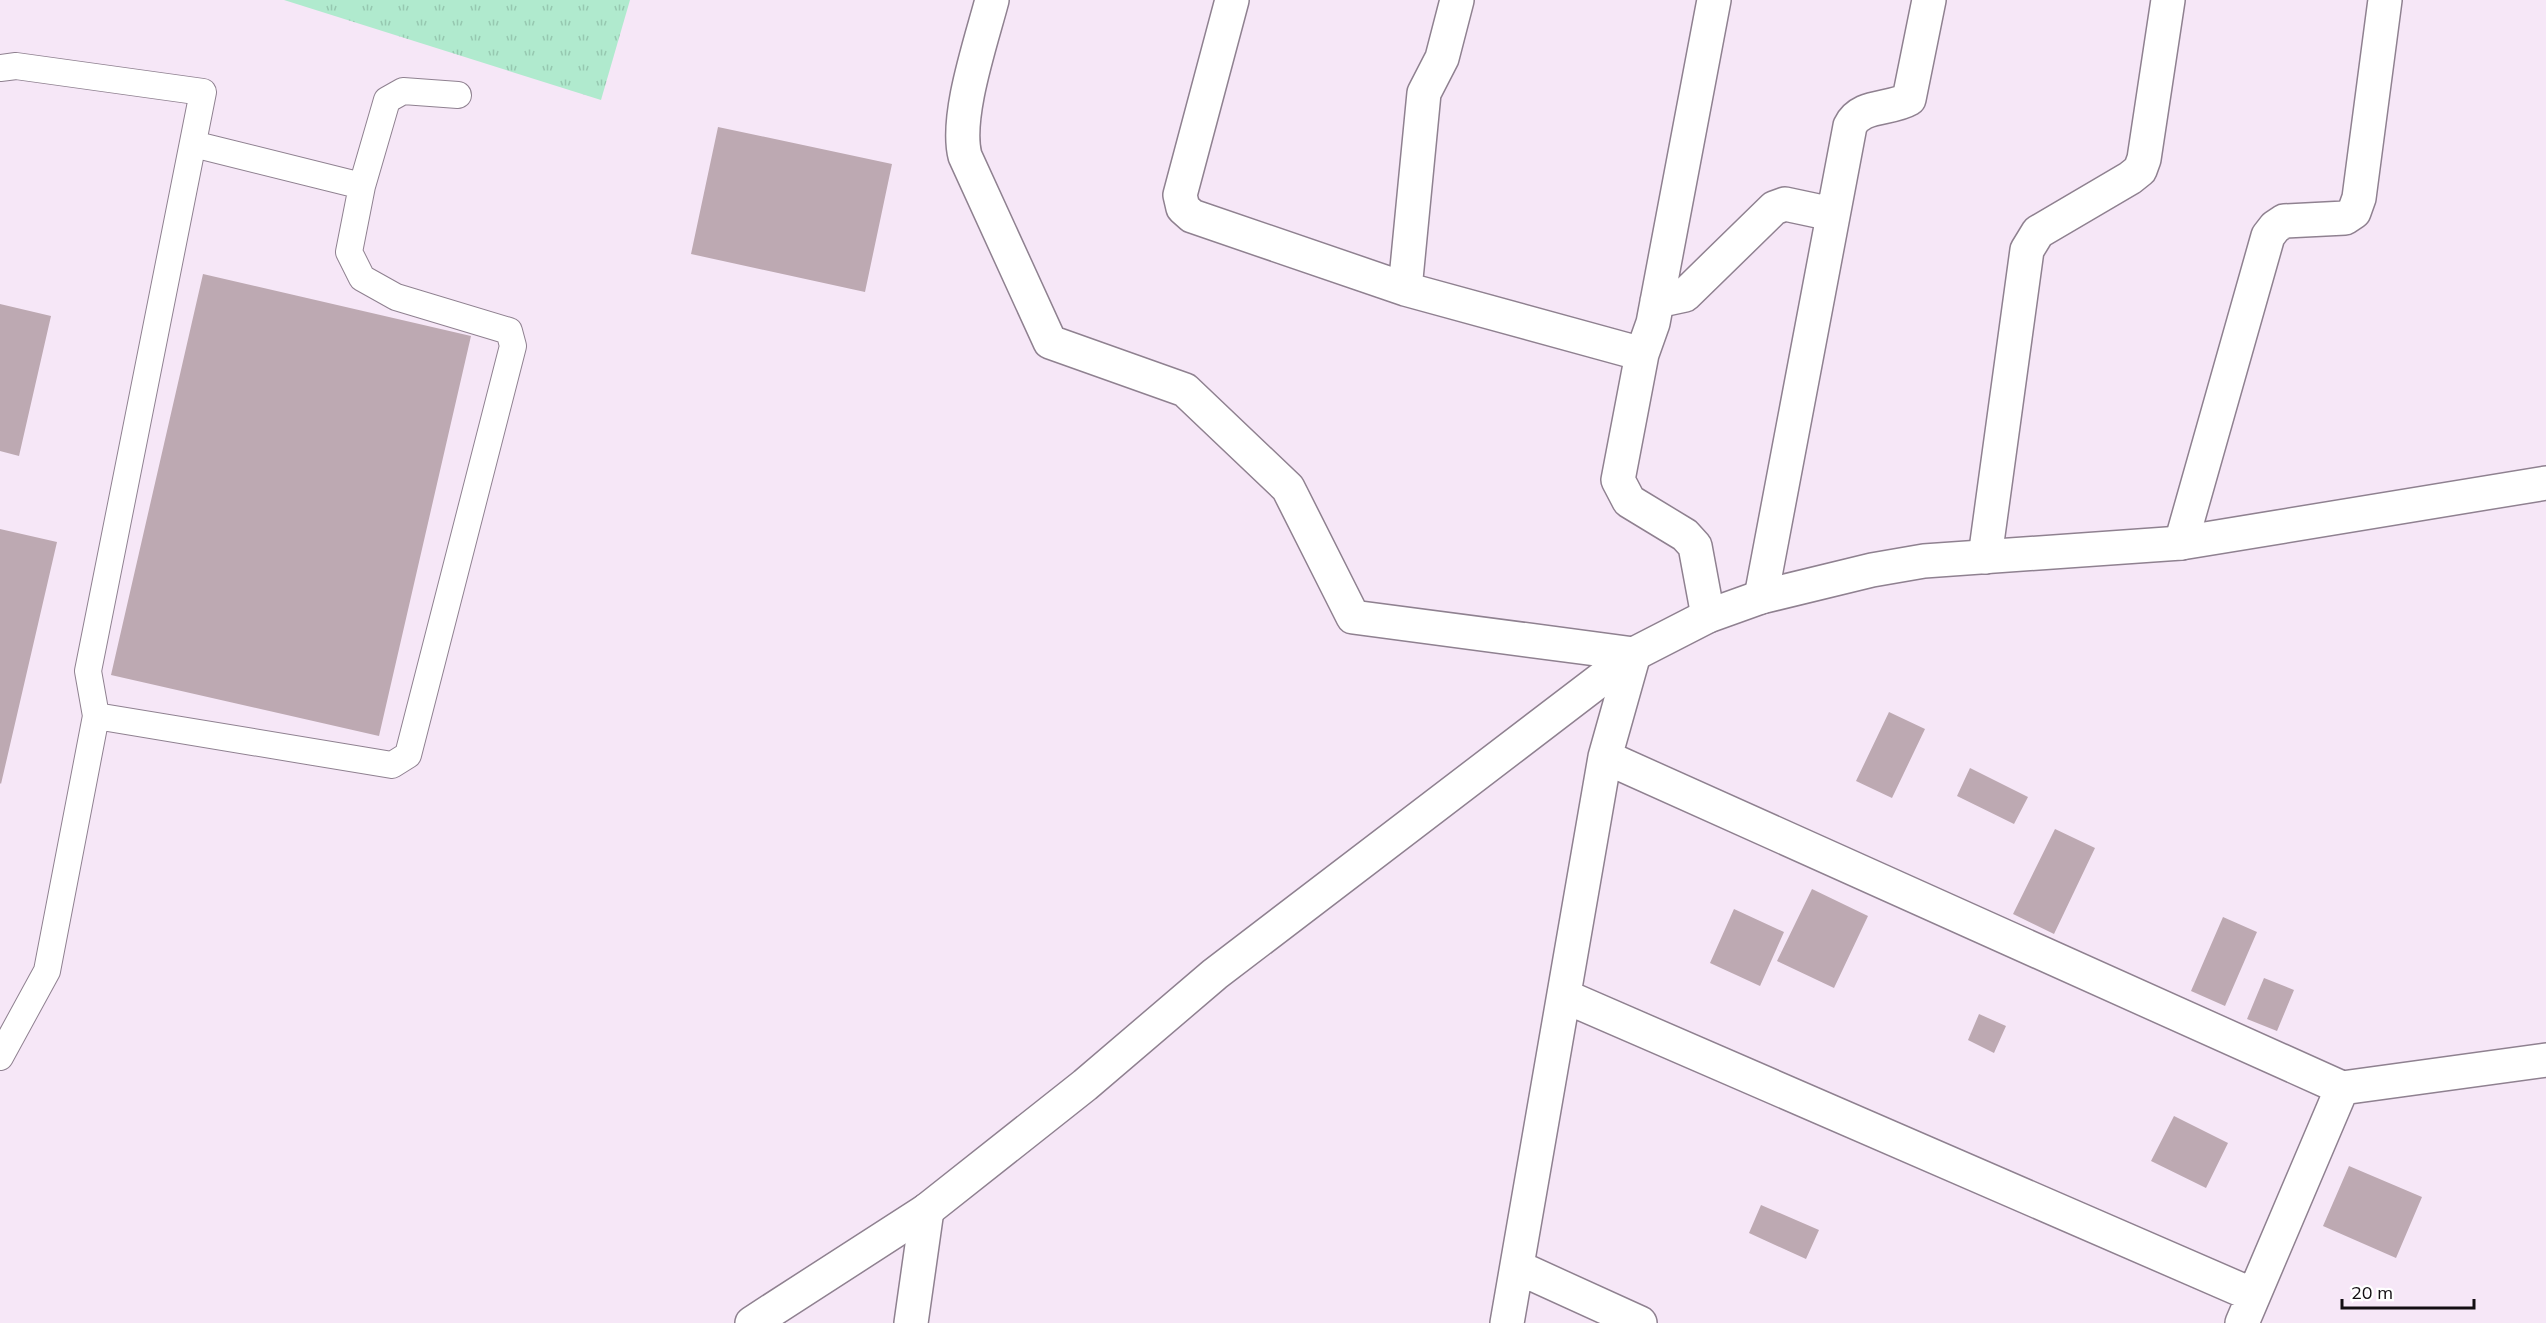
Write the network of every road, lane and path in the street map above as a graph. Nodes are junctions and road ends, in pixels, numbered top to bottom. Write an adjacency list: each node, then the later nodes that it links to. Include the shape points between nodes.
1 (992, 0): 21 (street, via 962,119 961,142 1050,342 1185,390 1288,488 1353,617)
2 (1232, 0): 13 (street, via 1183,180 1183,208 1192,216)
3 (1456, 0): 13 (street, via 1442,58 1424,93)
4 (1714, 0): 14 (street)
5 (1929, 0): 12 (street, via 1909,99 1862,112 1854,118)
6 (2168, 0): 18 (street, via 2140,170 2038,232 2027,250)
7 (2385, 0): 17 (street, via 2354,212 2345,218 2284,221 2268,236)
8 (0, 68): 10 (lane, via 16,66 203,92)
9 (458, 95): 11 (lane, via 403,91 387,100)
10 (193, 144): 11 (lane); 22 (lane, via 88,670)
11 (362, 186): 22 (lane, via 349,252 362,278 396,297 509,331 513,346 408,755 392,765)
12 (1832, 214): 14 (street, via 1785,204 1774,208 1685,295); 19 (street)
13 (1405, 289): 15 (street)
14 (1657, 301): 15 (street)
15 (1642, 354): 20 (street, via 1618,480 1629,501 1685,535 1695,546)
16 (2546, 483): 17 (street)
17 (2181, 543): 18 (street)
18 (1985, 556): 19 (street, via 1872,570)
19 (1761, 597): 20 (street)
20 (1708, 616): 21 (street)
21 (1634, 654): 23 (street); 28 (street, via 1215,974 1085,1085)
22 (96, 716): 25 (lane, via 47,971)
23 (1605, 757): 24 (street); 27 (street)
24 (1564, 996): 29 (street); 30 (street)
25 (0, 1057)
26 (2546, 1060): 27 (street)
27 (2342, 1088): 30 (street)
28 (927, 1210): 31 (street); 32 (street)
29 (1517, 1267): 33 (street); 34 (street)
30 (2248, 1309)
31 (752, 1323)
32 (911, 1323)
33 (1508, 1323)
34 (1640, 1323)

